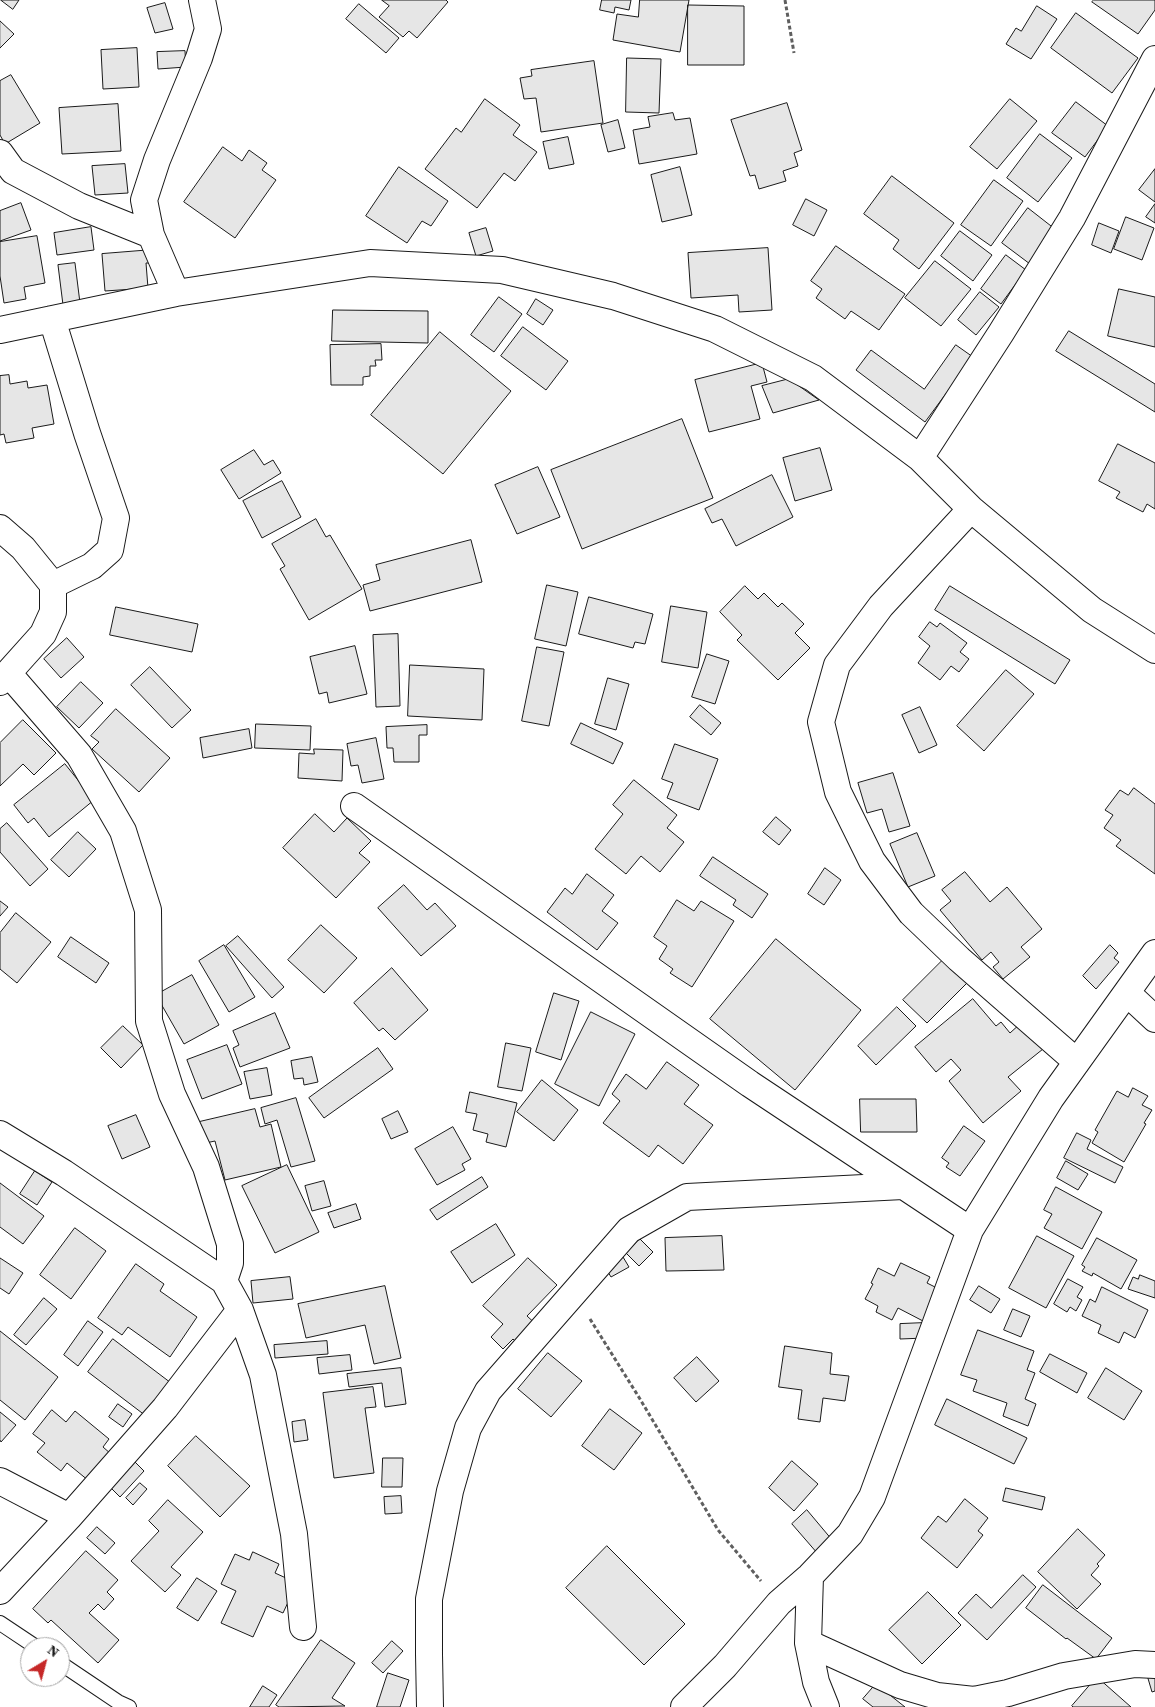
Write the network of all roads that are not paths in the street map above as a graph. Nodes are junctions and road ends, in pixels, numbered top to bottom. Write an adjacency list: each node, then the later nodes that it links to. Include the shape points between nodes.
1 (202, 0): 4 (street, via 208,29 206,36 144,200)
2 (1155, 59): 8 (street, via 1072,218)
3 (0, 153): 4 (street, via 14,171 79,206)
4 (151, 235): 5 (street)
5 (176, 293): 6 (street); 8 (street, via 370,263 502,270 613,296 715,329 813,378)
6 (52, 319): 7 (street); 11 (street, via 116,518 110,550 92,566)
7 (0, 330)
8 (920, 458): 9 (street)
9 (971, 509): 12 (street, via 1092,610); 18 (street, via 880,606 837,665 821,722 838,792 872,861 911,913 958,959)
10 (0, 528): 11 (street, via 23,548)
11 (53, 585): 13 (street, via 53,612 43,634)
12 (1155, 650)
13 (4, 677): 22 (street, via 79,756 123,831 148,910 149,1021 172,1094 206,1167 230,1244 230,1263)
14 (354, 806): 20 (street, via 750,1084)
15 (1155, 953): 16 (street)
16 (1128, 993): 17 (street); 18 (street)
17 (1155, 1019)
18 (1077, 1062): 21 (street, via 1051,1098)
19 (0, 1134): 22 (street, via 64,1173)
20 (903, 1186): 21 (street); 35 (street, via 687,1197 629,1230 488,1391 468,1428 450,1491 429,1599)
21 (970, 1230): 26 (street, via 872,1497 850,1534)
22 (224, 1281): 23 (street)
23 (240, 1310): 25 (street, via 164,1408); 29 (street, via 265,1384 294,1534)
24 (0, 1481): 25 (street)
25 (69, 1516): 27 (street)
26 (810, 1576): 31 (street); 36 (street, via 779,1603 725,1666)
27 (0, 1590)
28 (0, 1623): 30 (lane)
29 (303, 1627)
30 (21, 1637)
31 (808, 1643): 32 (street, via 900,1685 937,1696 974,1700 1064,1676 1135,1664); 37 (street, via 816,1682)
32 (1155, 1665)
33 (70, 1670): 34 (lane)
34 (129, 1707)
35 (430, 1707)
36 (684, 1707)
37 (826, 1707)

